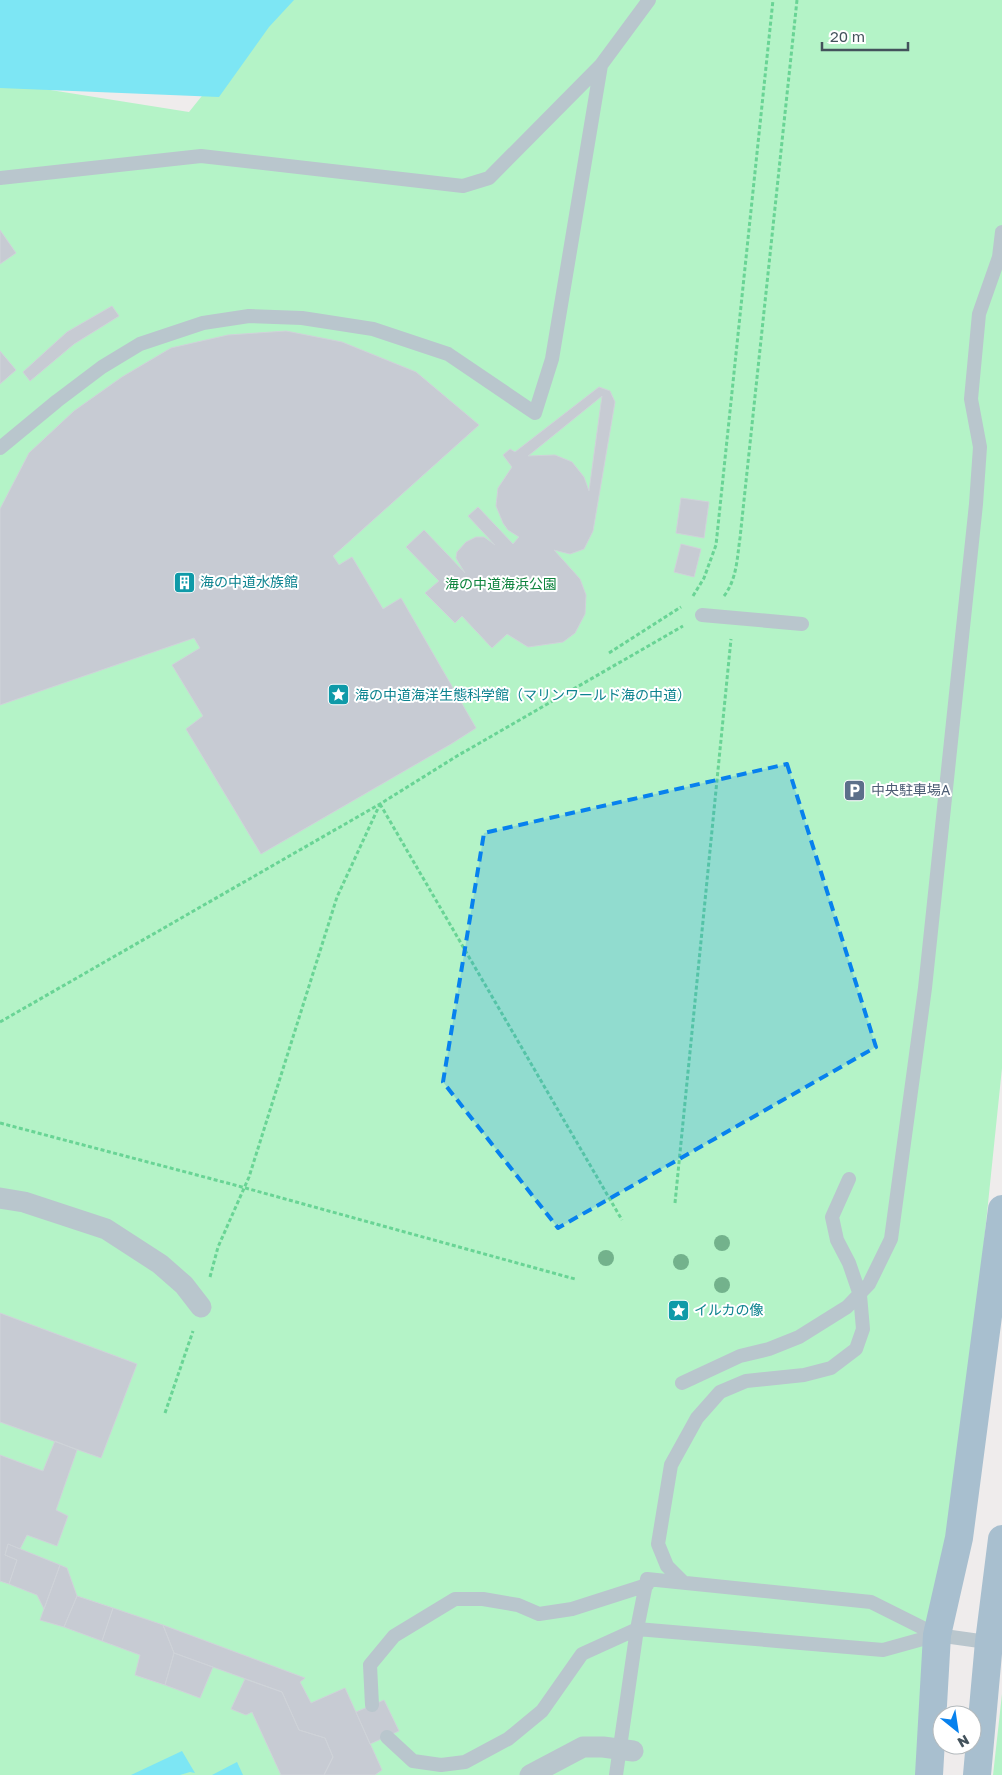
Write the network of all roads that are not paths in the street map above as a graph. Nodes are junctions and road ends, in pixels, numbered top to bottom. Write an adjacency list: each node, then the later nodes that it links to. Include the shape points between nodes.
1 (650, 0): 2 (lane)
2 (601, 65): 3 (lane, via 489,178 463,186 201,156); 5 (lane, via 552,358 535,413 448,354 373,329 302,318 249,316 202,323 140,344 102,367)
3 (0, 178)
4 (1002, 232): 11 (lane, via 999,257 979,314 971,398 980,447 976,504 925,988 892,1239)
5 (0, 448)
6 (702, 616): 7 (lane)
7 (802, 624)
8 (849, 1179): 11 (lane, via 832,1217 837,1240)
9 (0, 1198): 12 (street, via 24,1202 106,1229 160,1264)
10 (1002, 1209): 18 (main road, via 959,1538)
11 (860, 1295): 13 (lane, via 847,1307 798,1337 769,1350 740,1356); 16 (lane, via 863,1329 856,1348 831,1368 804,1375 746,1381 720,1392 696,1418 671,1465 658,1544 667,1566)
12 (201, 1307)
13 (682, 1383)
14 (1002, 1539): 19 (main road)
15 (647, 1582): 16 (lane); 17 (lane); 20 (lane, via 572,1610 539,1614 518,1604 455,1599 394,1636 370,1665)
16 (683, 1582): 18 (lane, via 871,1602)
17 (637, 1629): 18 (lane, via 883,1650); 21 (lane, via 582,1654 542,1711 508,1740 465,1762 441,1765 413,1761); 22 (lane)
18 (938, 1635): 19 (lane); 25 (main road)
19 (996, 1644): 26 (main road)
20 (372, 1705)
21 (387, 1737)
22 (627, 1750): 23 (street, via 583,1747); 24 (lane)
23 (530, 1775)
24 (616, 1775)
25 (929, 1775)
26 (977, 1775)

